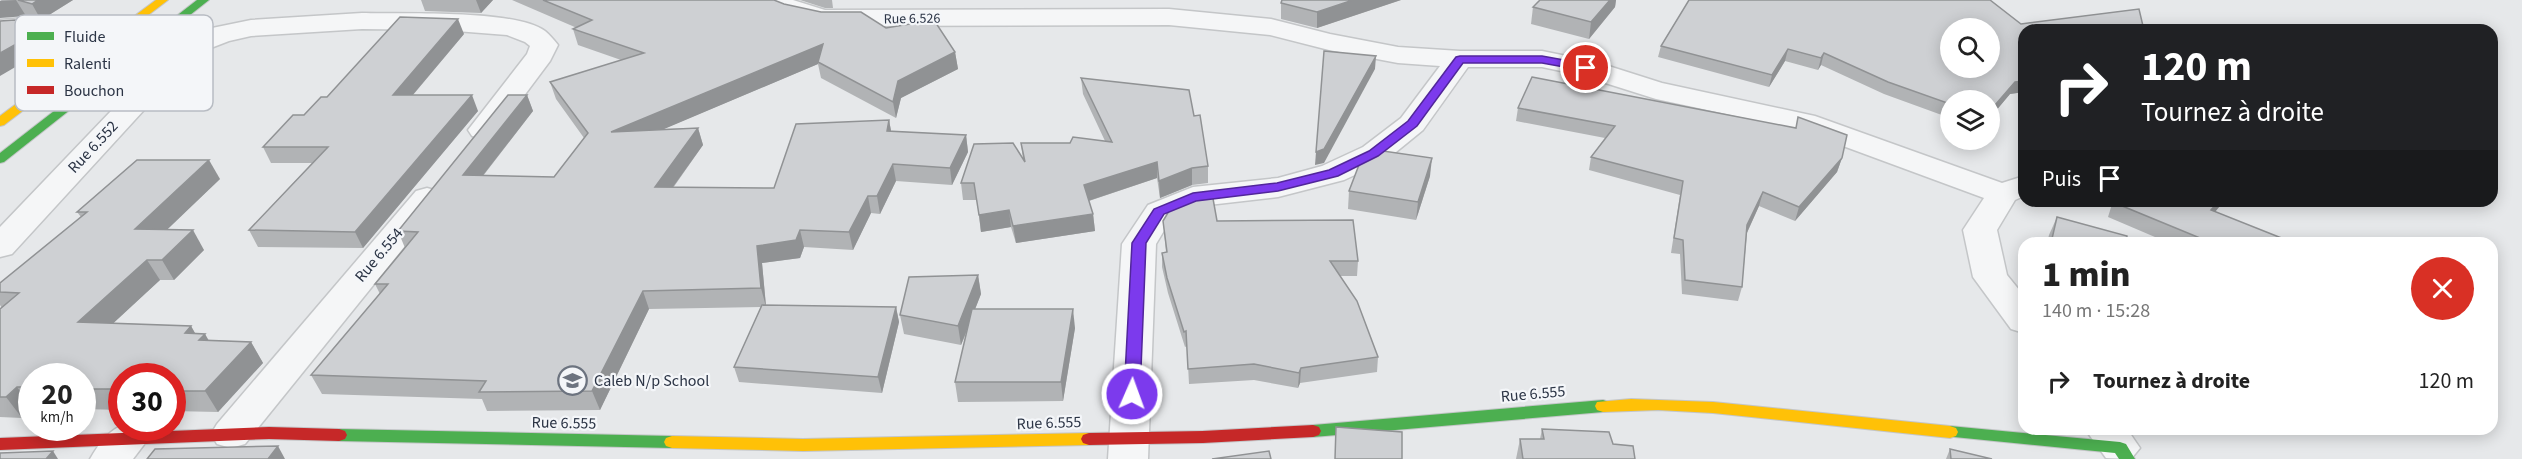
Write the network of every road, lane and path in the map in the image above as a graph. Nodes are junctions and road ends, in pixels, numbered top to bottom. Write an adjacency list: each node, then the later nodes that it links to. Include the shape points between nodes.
1 (163, 0): 4 (street)
2 (204, 0): 5 (street)
3 (770, 0): 9 (street, Rue 6.526, via 825,18 1169,17 1224,21 1270,27 1398,56)
4 (143, 15)
5 (189, 15)
6 (15, 27): 7 (street)
7 (0, 28)
8 (213, 37): 14 (street, via 251,28 362,21 511,27 535,36 544,45 540,55)
9 (1460, 59): 17 (street, Rue 6.526, via 1542,59 1586,68 1656,90 1805,122); 24 (street, via 1413,123 1374,154 1322,176 1278,187 1193,197 1159,212 1139,243)
10 (15, 111): 13 (street)
11 (69, 111): 15 (street)
12 (127, 111): 18 (street, Rue 6.552)
13 (0, 122)
14 (463, 154)
15 (0, 159)
16 (441, 181): 20 (street, Rue 6.554)
17 (2014, 189): 19 (street, via 1980,230 1990,277)
18 (0, 247)
19 (2018, 313)
20 (231, 434): 23 (street, Rue 6.555); 25 (street, Rue 6.555)
21 (0, 444): 23 (street, Rue 6.555)
22 (2117, 446): 24 (street, Rue 6.555, via 1847,423 1730,407 1641,403 1521,411 1388,427 1203,436)
23 (119, 448)
24 (1129, 448): 25 (street, Rue 6.555, via 803,445)
25 (643, 450)

